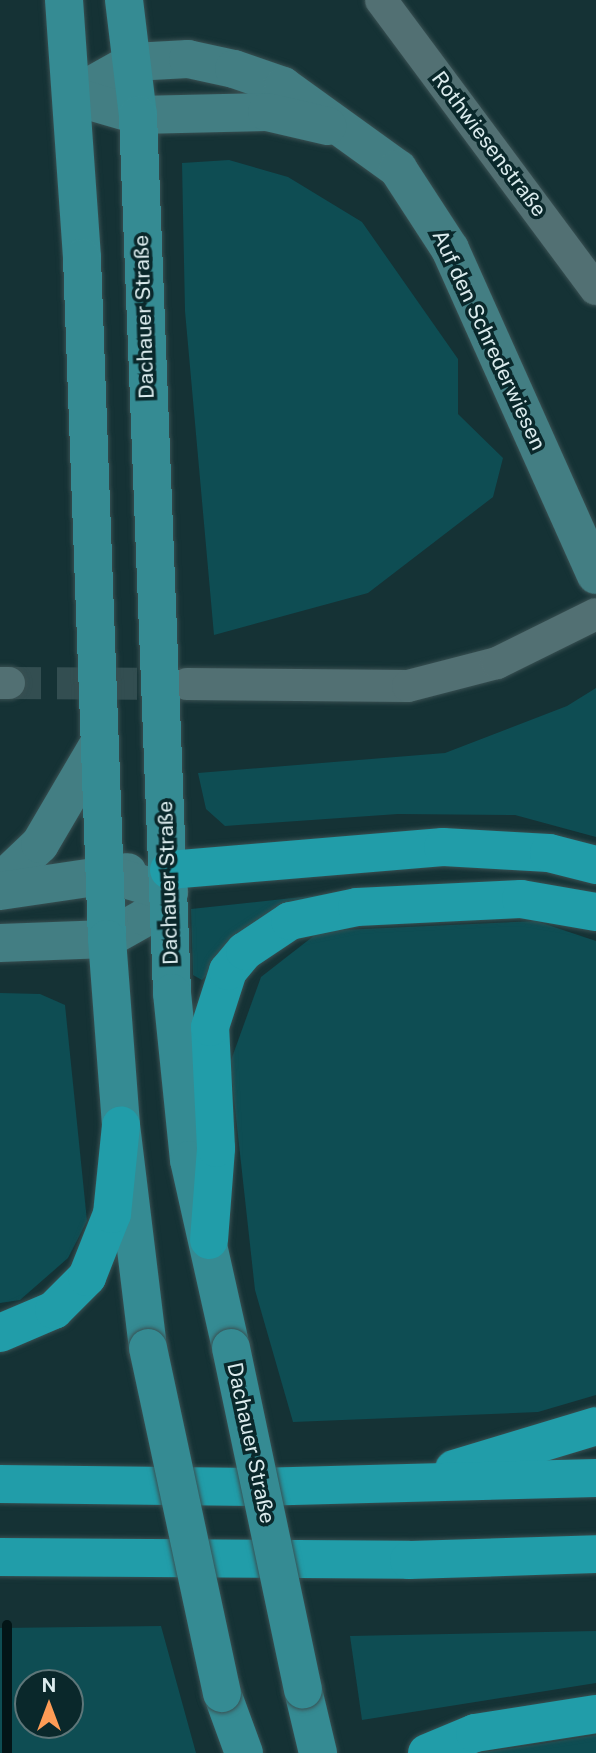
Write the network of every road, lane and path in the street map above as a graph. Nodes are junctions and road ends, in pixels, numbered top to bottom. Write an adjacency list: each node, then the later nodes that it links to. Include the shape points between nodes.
1 (64, 0): 5 (main road)
2 (124, 0): 4 (main road, Dachauer Straße)
3 (382, 0): 8 (street, Rothwiesenstraße)
4 (133, 62): 5 (street, Auf den Schrederwiesen); 6 (main road, Dachauer Straße); 7 (street, Auf den Schrederwiesen, via 188,58 234,69 283,86)
5 (72, 96): 6 (street, Auf den Schrederwiesen); 12 (main road, via 82,258)
6 (138, 115): 7 (street, Auf den Schrederwiesen, via 267,112); 15 (main road, Dachauer Straße, via 156,651)
7 (346, 130): 9 (street, Auf den Schrederwiesen, via 398,169 430,214)
8 (596, 289)
9 (596, 575)
10 (596, 614): 11 (street, via 497,663 408,685)
11 (187, 684)
12 (97, 745): 14 (main road); 16 (street, via 40,844)
13 (596, 865): 15 (highway, via 549,853 443,847)
14 (104, 873): 15 (street); 17 (street); 19 (main road)
15 (169, 881): 19 (street, via 146,917); 22 (main road, Dachauer Straße, via 172,993 189,1160)
16 (0, 882)
17 (0, 891)
18 (596, 912): 22 (highway, via 521,899 357,907 290,921 245,951 228,971 211,1027 216,1147)
19 (107, 939): 20 (street); 21 (main road)
20 (0, 943)
21 (121, 1125): 23 (highway, via 112,1214 88,1277 54,1310); 33 (main road, bridge, via 148,1348 222,1693)
22 (209, 1240): 34 (main road, Dachauer Straße, bridge)
23 (0, 1333)
24 (596, 1426): 27 (highway)
25 (596, 1478): 27 (highway)
26 (0, 1484): 27 (highway, via 124,1488)
27 (403, 1484)
28 (596, 1554): 30 (highway, via 409,1560)
29 (0, 1557): 30 (highway)
30 (77, 1559): 31 (highway)
31 (0, 1580)
32 (596, 1714): 35 (highway, via 475,1733)
33 (244, 1753)
34 (318, 1753)
35 (427, 1753)

